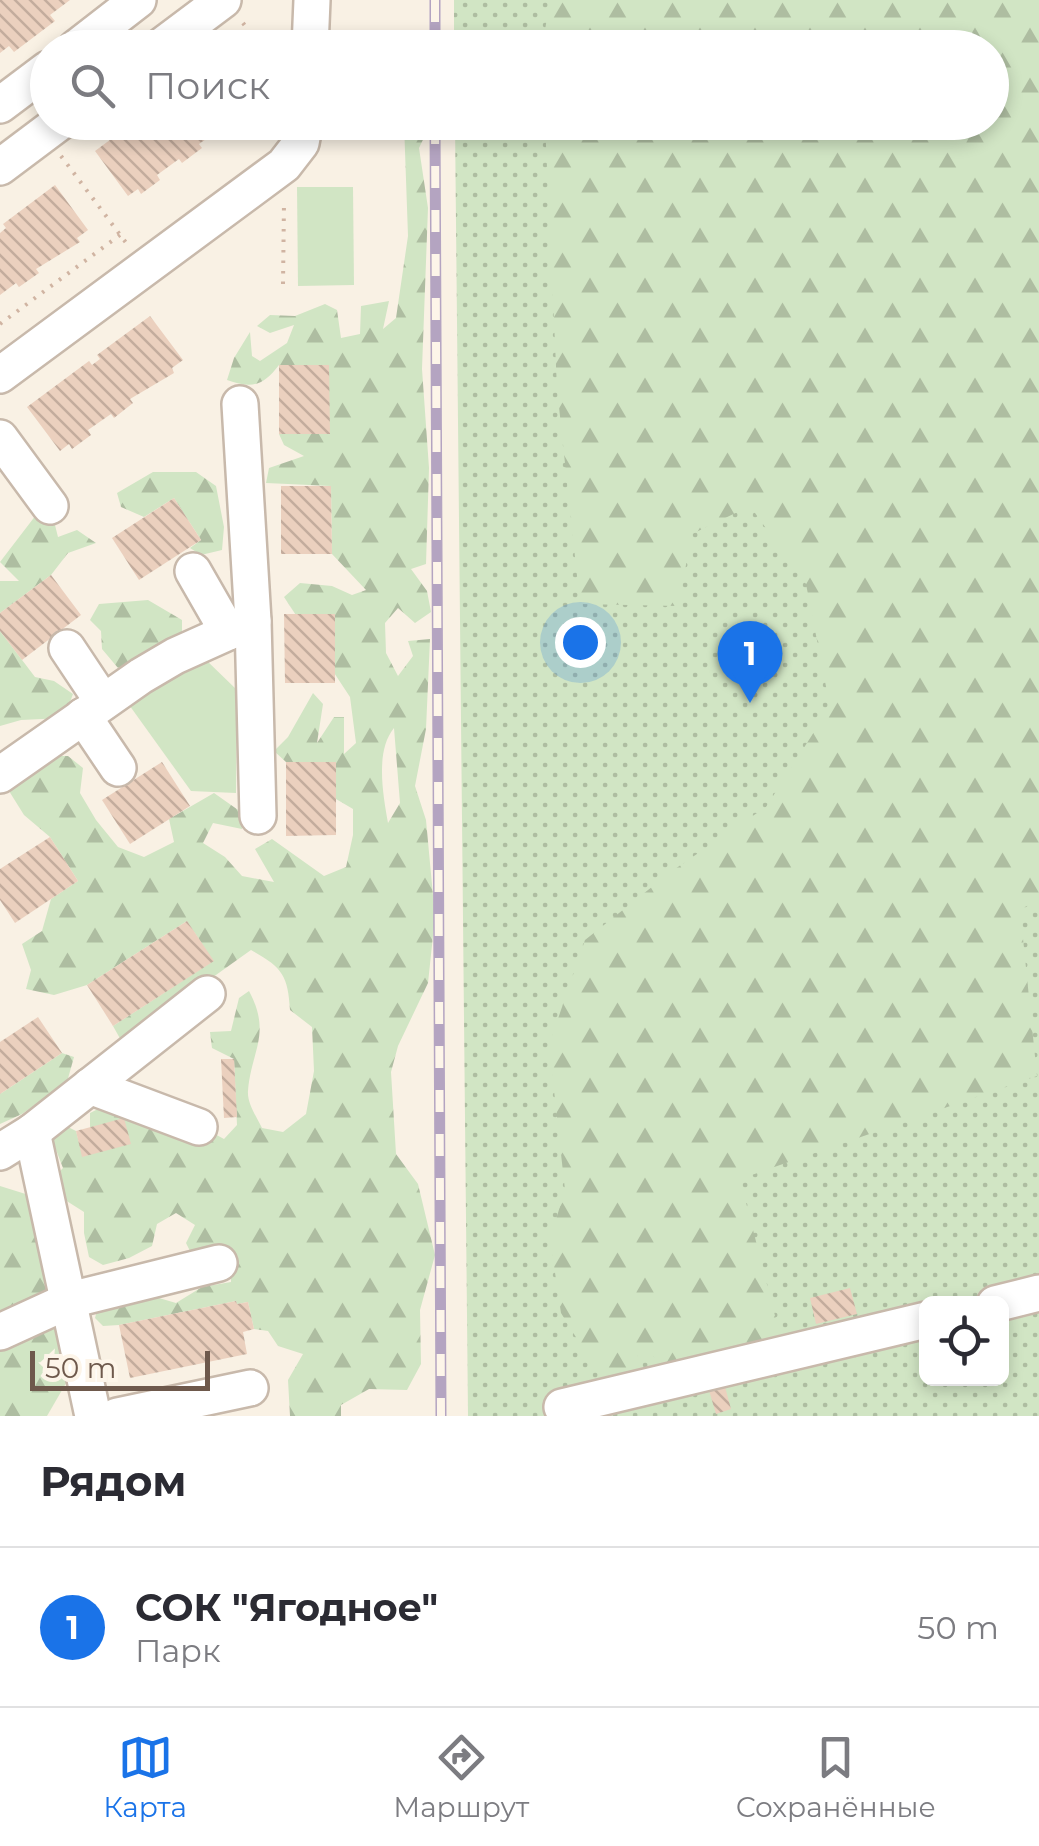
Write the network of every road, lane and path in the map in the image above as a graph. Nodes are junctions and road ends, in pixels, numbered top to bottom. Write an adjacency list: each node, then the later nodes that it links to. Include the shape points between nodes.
1 (138, 0): 4 (street)
2 (312, 0): 6 (street)
3 (232, 11): 5 (street)
4 (99, 30)
5 (195, 30)
6 (311, 30)
7 (30, 82): 8 (street)
8 (0, 105)
9 (36, 140): 12 (street)
10 (60, 140): 13 (path)
11 (302, 140): 14 (street, via 284,165)
12 (0, 168)
13 (120, 235): 14 (path); 15 (path)
14 (145, 268): 16 (street)
15 (0, 324)
16 (0, 375)
17 (240, 404): 21 (street)
18 (0, 438): 19 (street)
19 (50, 506)
20 (194, 572): 21 (street)
21 (241, 626): 23 (street, via 175,656); 26 (street)
22 (67, 648): 23 (street)
23 (93, 709): 24 (street); 25 (street)
24 (118, 768)
25 (0, 775)
26 (258, 816)
27 (208, 994): 28 (street)
28 (90, 1086): 29 (street); 30 (street)
29 (199, 1127)
30 (32, 1132): 31 (street); 34 (street)
31 (0, 1152)
32 (219, 1263): 34 (street)
33 (1039, 1293): 35 (street)
34 (70, 1300): 37 (street); 40 (street)
35 (1009, 1300)
36 (919, 1322): 39 (street)
37 (0, 1332)
38 (250, 1388): 41 (street)
39 (562, 1407)
40 (93, 1416)
41 (118, 1416)

